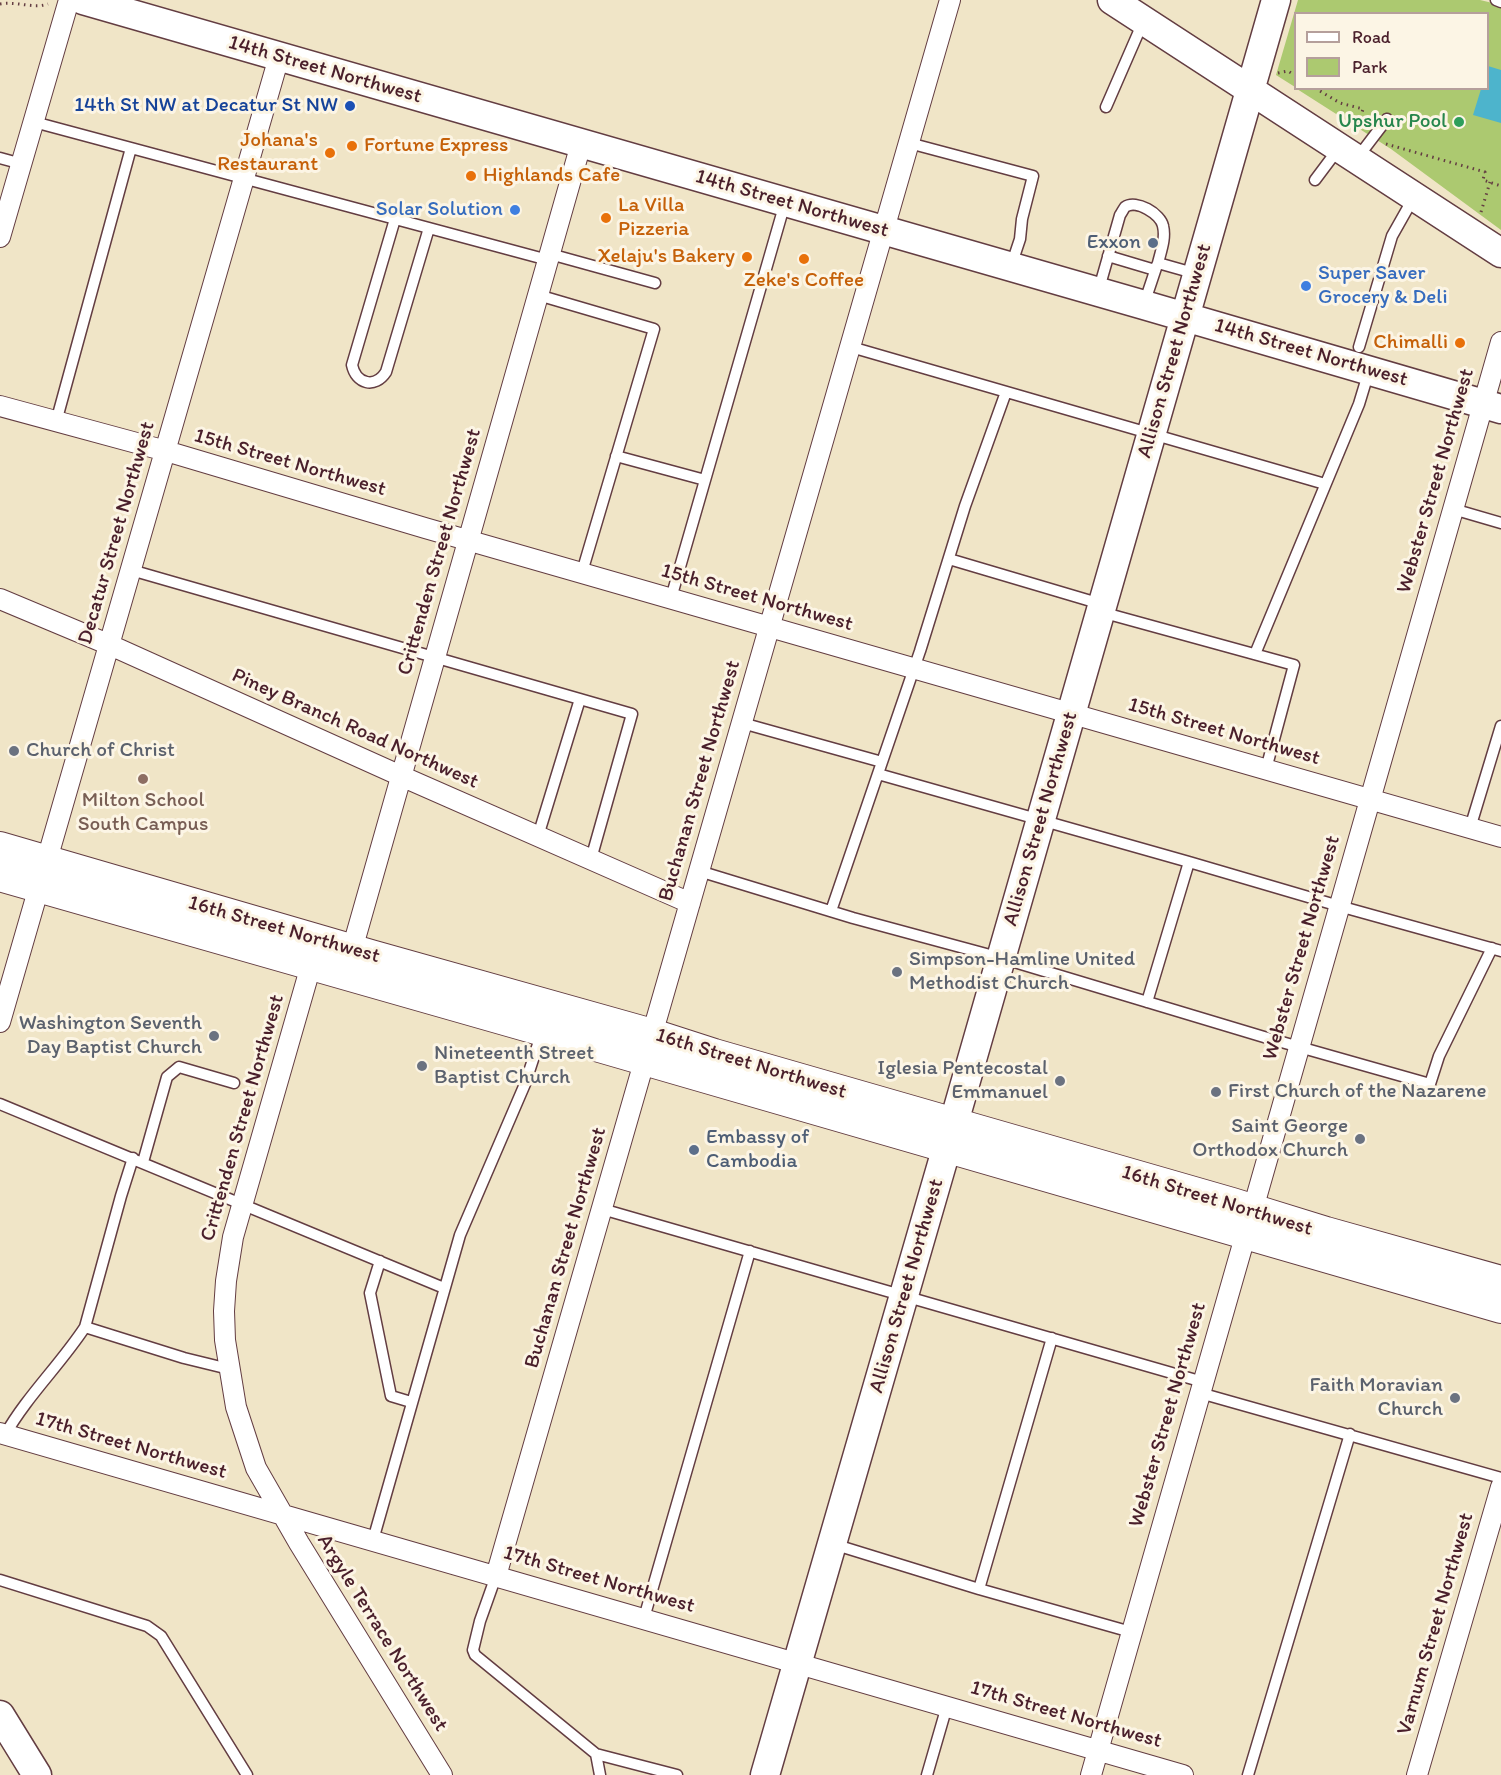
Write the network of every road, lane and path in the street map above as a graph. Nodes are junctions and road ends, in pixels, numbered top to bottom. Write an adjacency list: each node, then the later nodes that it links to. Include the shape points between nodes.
1 (69, 0): 17 (street)
2 (83, 0): 11 (street, 14th Street Northwest)
3 (950, 0): 18 (street, Buchanan Street Northwest)
4 (1112, 0): 10 (street)
5 (1276, 0): 13 (street, Allison Street Northwest)
6 (1496, 0): 7 (lane)
7 (1501, 2)
8 (49, 3): 9 (path, via 39,7)
9 (0, 4)
10 (1144, 21): 13 (street); 15 (lane)
11 (279, 57): 19 (street, 14th Street Northwest); 25 (street, Decatur Street Northwest)
12 (1294, 75): 13 (path, via 1288,71)
13 (1261, 82): 21 (street); 41 (street, Allison Street Northwest)
14 (1318, 90): 21 (path, via 1340,103 1363,109)
15 (1106, 107)
16 (1387, 119): 21 (lane)
17 (34, 122): 22 (lane); 24 (street)
18 (909, 143): 34 (street, Buchanan Street Northwest); 40 (lane, via 1033,176)
19 (581, 144): 30 (street, 14th Street Northwest); 37 (street, Crittenden Street Northwest)
20 (1384, 144): 27 (path, via 1485,172 1483,180)
21 (1351, 146): 26 (lane); 29 (street)
22 (132, 148): 25 (lane); 53 (lane)
23 (0, 158): 24 (lane)
24 (22, 164): 35 (street)
25 (243, 179): 32 (lane); 55 (street, Decatur Street Northwest)
26 (1315, 180)
27 (1490, 183): 28 (path); 31 (path)
28 (1501, 186)
29 (1414, 197): 36 (street); 49 (lane, via 1392,236)
30 (786, 202): 34 (street, 14th Street Northwest); 57 (lane)
31 (1481, 212)
32 (396, 219): 33 (lane); 33 (lane, via 352,365 359,379 367,382 376,382 386,372)
33 (429, 228): 37 (lane)
34 (884, 230): 40 (street, 14th Street Northwest); 48 (street, Buchanan Street Northwest)
35 (0, 237)
36 (1501, 253)
37 (549, 256): 42 (lane); 44 (street, Crittenden Street Northwest)
38 (1108, 256): 39 (lane); 39 (lane, via 1120,215 1125,208 1141,207 1153,211 1164,226); 43 (lane)
39 (1156, 266): 41 (lane); 45 (lane)
40 (1011, 267): 43 (street, 14th Street Northwest)
41 (1197, 274): 46 (street, Allison Street Northwest)
42 (655, 283)
43 (1098, 292): 45 (street, 14th Street Northwest)
44 (538, 295): 56 (lane, via 654,329); 61 (street, Crittenden Street Northwest)
45 (1144, 305): 46 (street, 14th Street Northwest)
46 (1185, 317): 49 (street, 14th Street Northwest); 54 (street, Allison Street Northwest)
47 (1501, 342): 52 (street, Webster Street Northwest)
48 (851, 347): 50 (lane); 68 (street, Buchanan Street Northwest)
49 (1364, 358): 52 (street, 14th Street Northwest); 58 (lane, via 1359,404)
50 (1006, 393): 54 (lane); 62 (lane)
51 (0, 406): 53 (street, 15th Street Northwest)
52 (1492, 407): 59 (street, Webster Street Northwest)
53 (56, 422): 55 (street, 15th Street Northwest)
54 (1151, 434): 58 (lane); 67 (street, Allison Street Northwest)
55 (166, 452): 61 (street, 15th Street Northwest); 63 (street, Decatur Street Northwest)
56 (616, 456): 57 (lane); 64 (lane)
57 (705, 480): 65 (lane)
58 (1325, 484): 70 (lane)
59 (1453, 509): 60 (lane); 81 (street, Webster Street Northwest)
60 (1501, 523)
61 (469, 540): 64 (street, 15th Street Northwest); 71 (street, Crittenden Street Northwest)
62 (949, 559): 67 (lane); 72 (lane)
63 (131, 570): 69 (street, Decatur Street Northwest); 71 (lane)
64 (582, 572): 65 (street, 15th Street Northwest)
65 (671, 598): 68 (street, 15th Street Northwest)
66 (0, 599): 69 (street, Piney Branch Road Northwest)
67 (1102, 608): 70 (lane); 74 (street, Allison Street Northwest)
68 (770, 626): 72 (street, 15th Street Northwest); 75 (street, Buchanan Street Northwest)
69 (110, 645): 80 (street, Piney Branch Road Northwest); 90 (street, Decatur Street Northwest)
70 (1255, 654): 78 (lane, via 1294,665)
71 (435, 657): 73 (lane); 80 (street, Crittenden Street Northwest)
72 (914, 668): 74 (street, 15th Street Northwest); 77 (lane)
73 (580, 699): 84 (lane); 87 (lane, via 632,714)
74 (1072, 712): 78 (street, 15th Street Northwest); 82 (street, Allison Street Northwest)
75 (742, 723): 77 (lane); 89 (street, Buchanan Street Northwest)
76 (1501, 726): 83 (lane)
77 (882, 762): 79 (lane)
78 (1266, 769): 81 (street, 15th Street Northwest)
79 (878, 774): 82 (lane); 94 (lane)
80 (400, 776): 84 (street, Piney Branch Road Northwest); 98 (street, Crittenden Street Northwest)
81 (1370, 800): 83 (street, 15th Street Northwest); 93 (street, Webster Street Northwest)
82 (1041, 820): 88 (lane); 97 (street, Allison Street Northwest)
83 (1470, 828): 85 (street, 15th Street Northwest)
84 (538, 836): 87 (street, Piney Branch Road Northwest)
85 (1501, 837)
86 (0, 848): 90 (main road, 16th Street Northwest)
87 (591, 860): 92 (street, Piney Branch Road Northwest)
88 (1189, 862): 93 (lane); 99 (lane)
89 (699, 871): 92 (street, Buchanan Street Northwest); 94 (lane)
90 (42, 873): 91 (main road, 16th Street Northwest); 96 (main road, 16th Street Northwest); 100 (street, Decatur Street Northwest)
91 (0, 874)
92 (690, 903): 103 (street, Buchanan Street Northwest)
93 (1339, 906): 95 (lane); 102 (street, Webster Street Northwest)
94 (831, 911): 97 (lane)
95 (1496, 949): 102 (lane, via 1439,1056 1430,1084)
96 (315, 952): 98 (main road, 16th Street Northwest); 108 (street, Crittenden Street Northwest)
97 (1001, 958): 99 (lane); 106 (street, Allison Street Northwest)
98 (349, 962): 101 (main road, 16th Street Northwest); 103 (main road, 16th Street Northwest)
99 (1147, 1002): 102 (lane)
100 (0, 1022)
101 (542, 1029): 103 (main road, 16th Street Northwest); 114 (lane, via 525,1084 460,1235)
102 (1299, 1046): 110 (street, Webster Street Northwest)
103 (649, 1047): 106 (main road, 16th Street Northwest); 109 (street, Buchanan Street Northwest)
104 (234, 1083): 107 (lane, via 179,1067 167,1077)
105 (0, 1104): 107 (lane)
106 (950, 1135): 110 (main road, 16th Street Northwest); 115 (street, Allison Street Northwest)
107 (138, 1160): 108 (lane); 117 (lane, via 121,1196)
108 (241, 1203): 112 (lane); 119 (street, Crittenden Street Northwest, via 226,1281 224,1327)
109 (602, 1209): 111 (lane); 129 (street, Buchanan Street Northwest)
110 (1249, 1222): 113 (main road, 16th Street Northwest, via 1326,1233); 116 (main road, 16th Street Northwest); 120 (street, Webster Street Northwest)
111 (750, 1251): 115 (lane); 132 (lane)
112 (380, 1261): 114 (lane); 121 (lane, via 370,1293 391,1396)
113 (1501, 1282)
114 (444, 1288): 121 (lane)
115 (904, 1295): 118 (lane); 128 (street, Allison Street Northwest)
116 (1501, 1307)
117 (85, 1327): 119 (lane); 122 (lane)
118 (1052, 1338): 120 (lane); 131 (lane)
119 (229, 1369): 126 (street, Crittenden Street Northwest, via 239,1420 256,1468)
120 (1201, 1388): 123 (lane); 133 (street, Webster Street Northwest)
121 (411, 1402): 127 (lane)
122 (3, 1434): 126 (street, 17th Street Northwest)
123 (1350, 1434): 124 (lane); 148 (lane)
124 (1501, 1478)
125 (1501, 1487): 149 (street, Varnum Street Northwest)
126 (283, 1515): 127 (street, 17th Street Northwest); 141 (street, Argyle Terrace Northwest)
127 (373, 1540): 129 (street, 17th Street Northwest)
128 (832, 1544): 131 (lane); 134 (street, Allison Street Northwest)
129 (496, 1575): 132 (street, 17th Street Northwest); 138 (lane, via 478,1630 475,1654)
130 (0, 1580): 140 (lane, via 147,1626 161,1636)
131 (979, 1589): 133 (lane)
132 (644, 1618): 134 (street, 17th Street Northwest)
133 (1131, 1632): 137 (street, Webster Street Northwest)
134 (797, 1662): 135 (street, 17th Street Northwest); 144 (street, Allison Street Northwest)
135 (946, 1706): 137 (street, 17th Street Northwest); 145 (lane)
136 (0, 1714): 139 (street)
137 (1098, 1750): 146 (street, Webster Street Northwest); 147 (street, 17th Street Northwest)
138 (596, 1754): 142 (lane); 143 (lane)
139 (37, 1775)
140 (247, 1775)
141 (442, 1775)
142 (600, 1775)
143 (677, 1775)
144 (765, 1775)
145 (927, 1775)
146 (1091, 1775)
147 (1183, 1775)
148 (1248, 1775)
149 (1417, 1775)

